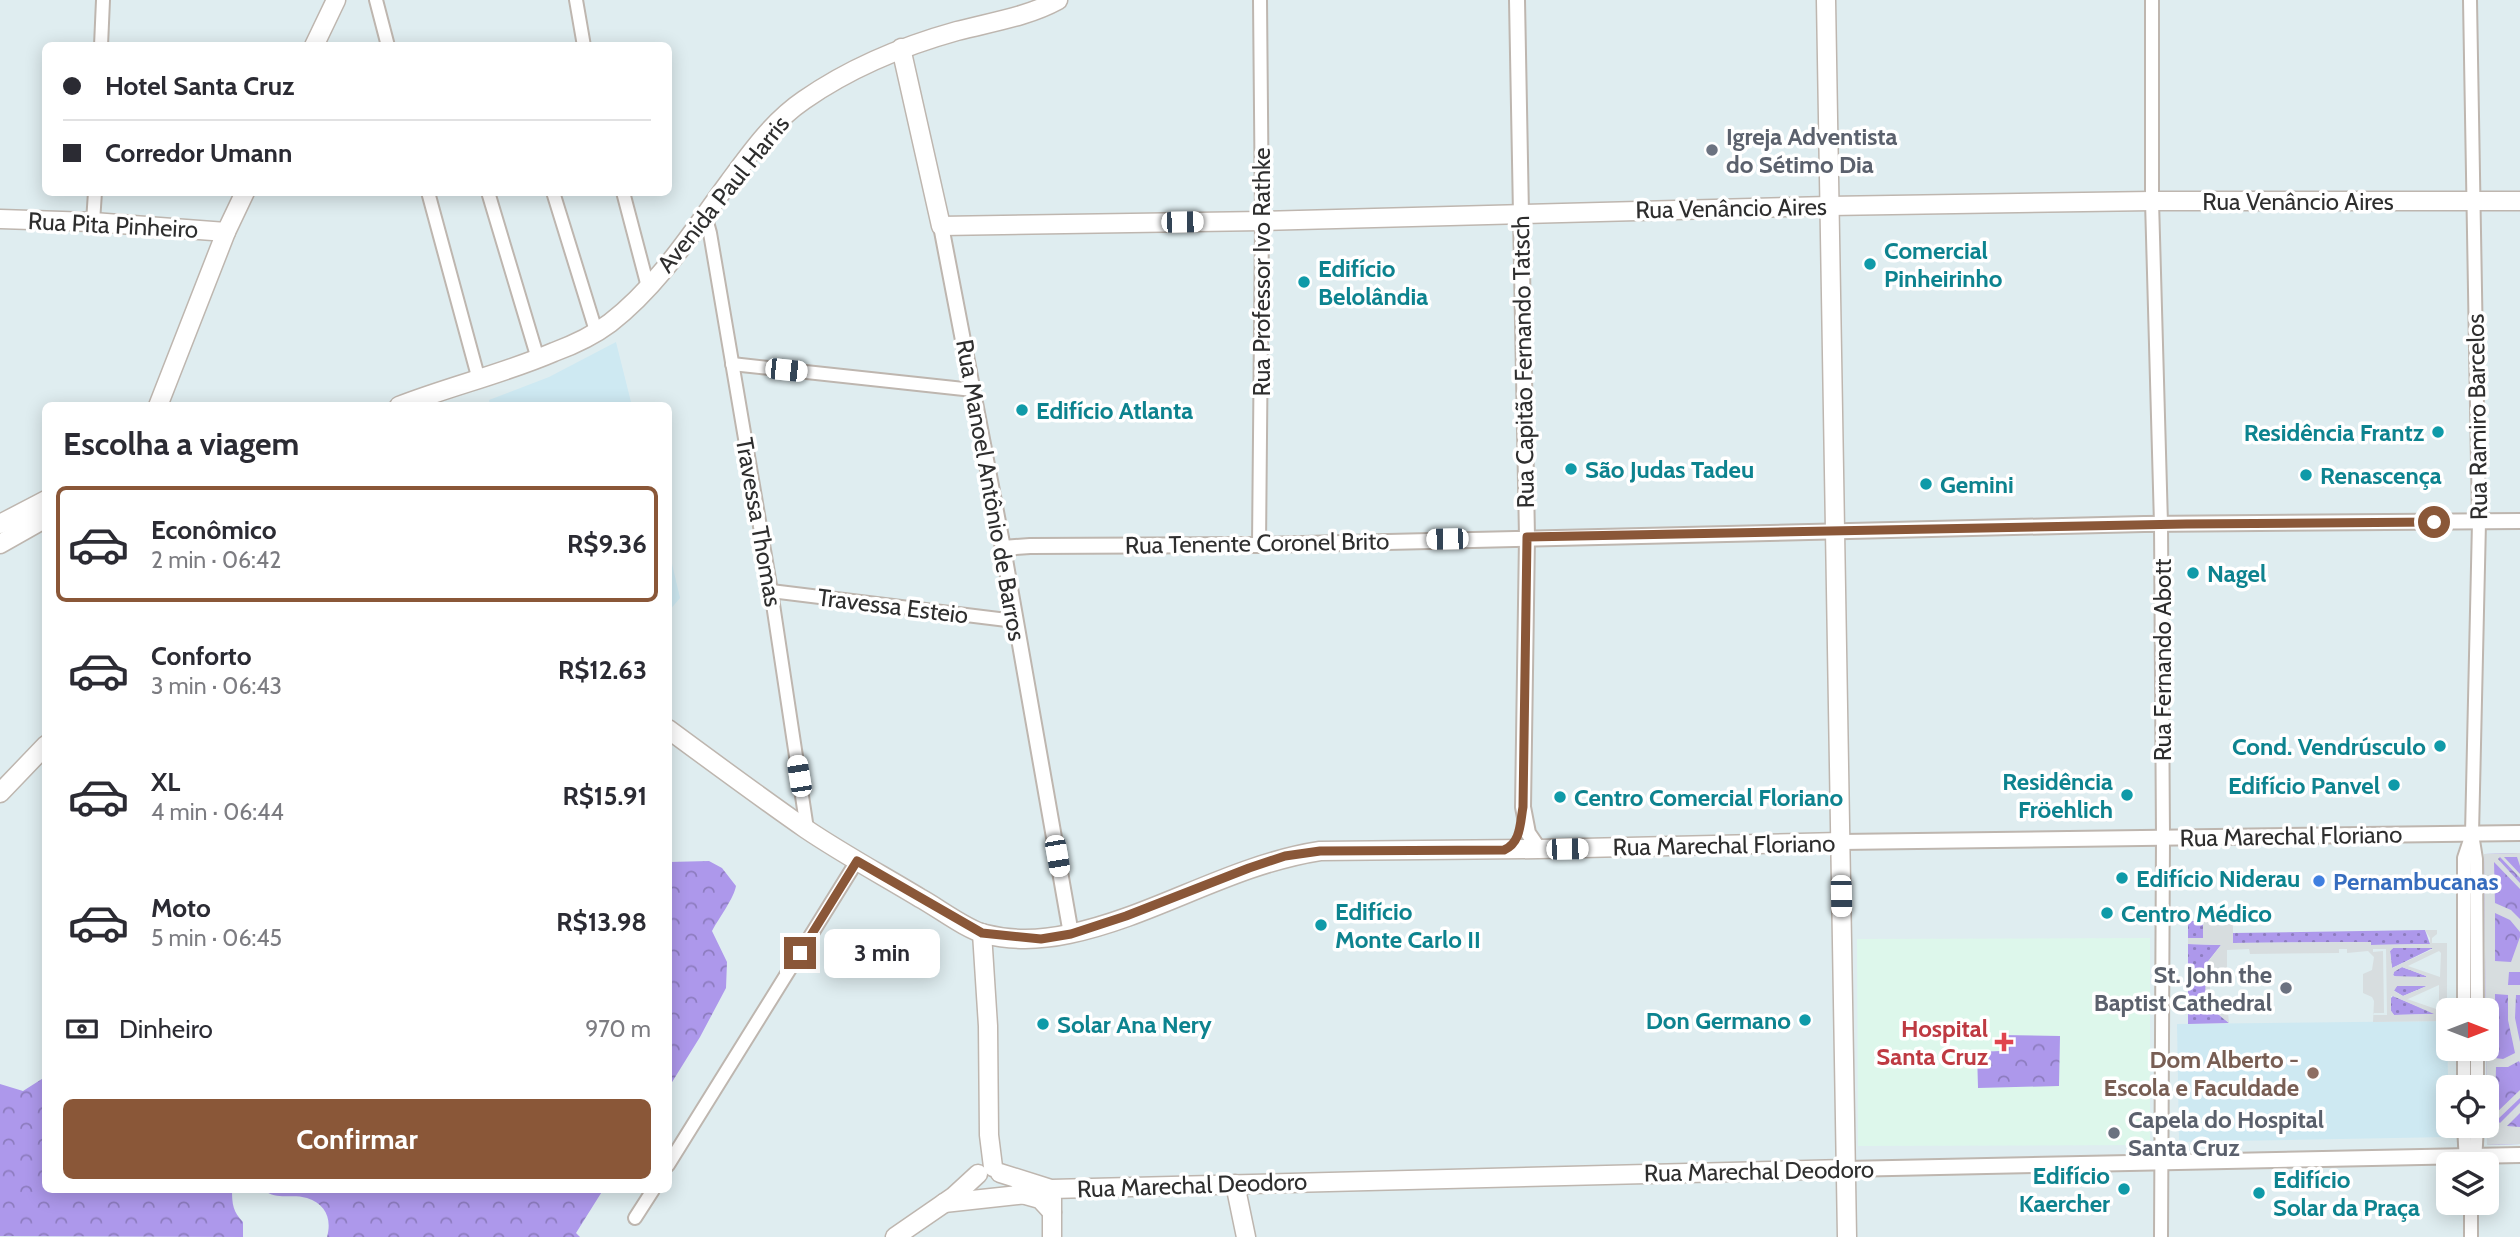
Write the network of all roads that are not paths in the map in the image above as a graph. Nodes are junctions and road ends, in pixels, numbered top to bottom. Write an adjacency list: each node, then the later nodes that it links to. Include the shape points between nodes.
1 (103, 0): 11 (street)
2 (336, 0): 12 (main road)
3 (376, 0): 13 (street)
4 (576, 0): 14 (street)
5 (1058, 0): 15 (main road, Avenida Paul Harris, via 1005,20)
6 (1260, 0): 29 (street, Rua Professor Ivo Rathke)
7 (1517, 0): 26 (street, Rua Capitão Fernando Tatsch)
8 (1826, 0): 25 (main road)
9 (2152, 0): 22 (street, Rua Fernando Abott)
10 (2470, 0): 23 (street, Rua Ramiro Barcelos)
11 (101, 42)
12 (316, 42)
13 (387, 42)
14 (583, 42)
15 (901, 48): 27 (main road, Avenida Paul Harris, via 832,83 789,112 750,153); 31 (main road, Rua Manoel Antônio de Barros)
16 (95, 196): 30 (street)
17 (243, 196): 32 (main road)
18 (429, 196): 37 (street)
19 (489, 196): 35 (street)
20 (554, 196): 34 (street)
21 (624, 196): 33 (street)
22 (2152, 201): 23 (main road, Rua Venâncio Aires); 25 (main road, Rua Venâncio Aires); 46 (street, Rua Fernando Abott)
23 (2473, 201): 24 (main road, Rua Venâncio Aires); 44 (street, Rua Ramiro Barcelos)
24 (2520, 201)
25 (1829, 206): 26 (main road, Rua Venâncio Aires); 47 (main road)
26 (1520, 213): 29 (main road, Rua Venâncio Aires); 49 (street, Rua Capitão Fernando Tatsch)
27 (705, 215): 33 (main road, Avenida Paul Harris); 36 (street, Travessa Thomas)
28 (0, 219): 30 (main road, Rua Pita Pinheiro)
29 (1262, 221): 31 (main road, Rua Venâncio Aires); 51 (street, Rua Professor Ivo Rathke)
30 (93, 222): 32 (main road, Rua Pita Pinheiro)
31 (941, 226): 38 (street, Rua Manoel Antônio de Barros)
32 (226, 232): 39 (main road)
33 (648, 288): 34 (main road, Avenida Paul Harris)
34 (596, 331): 35 (main road, Avenida Paul Harris)
35 (538, 359): 37 (main road, Avenida Paul Harris)
36 (732, 364): 38 (street); 53 (street, Travessa Thomas)
37 (479, 380): 40 (main road, Avenida Paul Harris)
38 (973, 390): 52 (street, Rua Manoel Antônio de Barros)
39 (160, 402)
40 (411, 402)
41 (42, 507): 45 (main road)
42 (42, 508): 50 (main road)
43 (2520, 521): 44 (street, Rua Tenente Coronel Brito)
44 (2479, 522): 46 (street, Rua Tenente Coronel Brito); 61 (street, Rua Ramiro Barcelos)
45 (0, 524)
46 (2161, 524): 47 (street, Rua Tenente Coronel Brito); 62 (street, Rua Fernando Abott)
47 (1835, 531): 49 (street, Rua Tenente Coronel Brito); 63 (main road)
48 (42, 533): 50 (main road)
49 (1527, 537): 51 (street, Rua Tenente Coronel Brito); 58 (street, Rua Capitão Fernando Tatsch)
50 (0, 545)
51 (1259, 545): 52 (street, Rua Tenente Coronel Brito)
52 (1003, 548): 54 (street, Rua Manoel Antônio de Barros)
53 (771, 592): 54 (street, Travessa Esteio); 59 (street, Travessa Thomas)
54 (1015, 621): 68 (street, Rua Manoel Antônio de Barros)
55 (672, 732): 59 (main road, Rua Marechal Floriano)
56 (42, 749): 57 (main road)
57 (0, 793)
58 (1523, 807): 64 (street, Rua Capitão Fernando Tatsch, via 1528,833); 65 (street, Rua Capitão Fernando Tatsch, via 1516,841)
59 (807, 829): 66 (main road, Rua Marechal Floriano)
60 (2520, 833): 61 (street, Rua Marechal Floriano)
61 (2472, 834): 62 (street, Rua Marechal Floriano); 69 (street, Rua Ramiro Barcelos, via 2464,858); 70 (street, Rua Ramiro Barcelos)
62 (2163, 838): 63 (street, Rua Marechal Floriano); 75 (street, Rua Fernando Abott)
63 (1840, 842): 64 (main road, Rua Marechal Floriano); 76 (main road)
64 (1539, 849): 65 (main road, Rua Marechal Floriano)
65 (1504, 850): 68 (main road, Rua Marechal Floriano, via 1320,851 1285,856)
66 (857, 861): 67 (main road, Rua Marechal Floriano); 73 (street)
67 (982, 933): 68 (main road, Rua Marechal Floriano, via 1041,939); 77 (main road)
68 (1071, 934)
69 (2464, 998)
70 (2477, 998)
71 (2520, 1155): 72 (street, Rua Marechal Deodoro)
72 (2499, 1157)
73 (672, 1159)
74 (2436, 1160): 75 (street, Rua Marechal Deodoro)
75 (2161, 1161): 76 (street, Rua Marechal Deodoro); 90 (street, Rua Fernando Abott)
76 (1845, 1168): 78 (main road, Rua Marechal Deodoro); 89 (main road)
77 (989, 1177): 79 (main road, Rua Marechal Deodoro); 81 (main road); 82 (main road)
78 (1235, 1184): 79 (main road, Rua Marechal Deodoro); 88 (main road)
79 (1051, 1189): 83 (main road)
80 (651, 1193): 85 (street)
81 (1027, 1194): 82 (main road); 83 (main road, via 1040,1199)
82 (948, 1200): 86 (main road)
83 (1052, 1212): 87 (main road)
84 (2471, 1215): 91 (street)
85 (635, 1218)
86 (895, 1237)
87 (1052, 1237)
88 (1246, 1237)
89 (1847, 1237)
90 (2161, 1237)
91 (2472, 1237)

